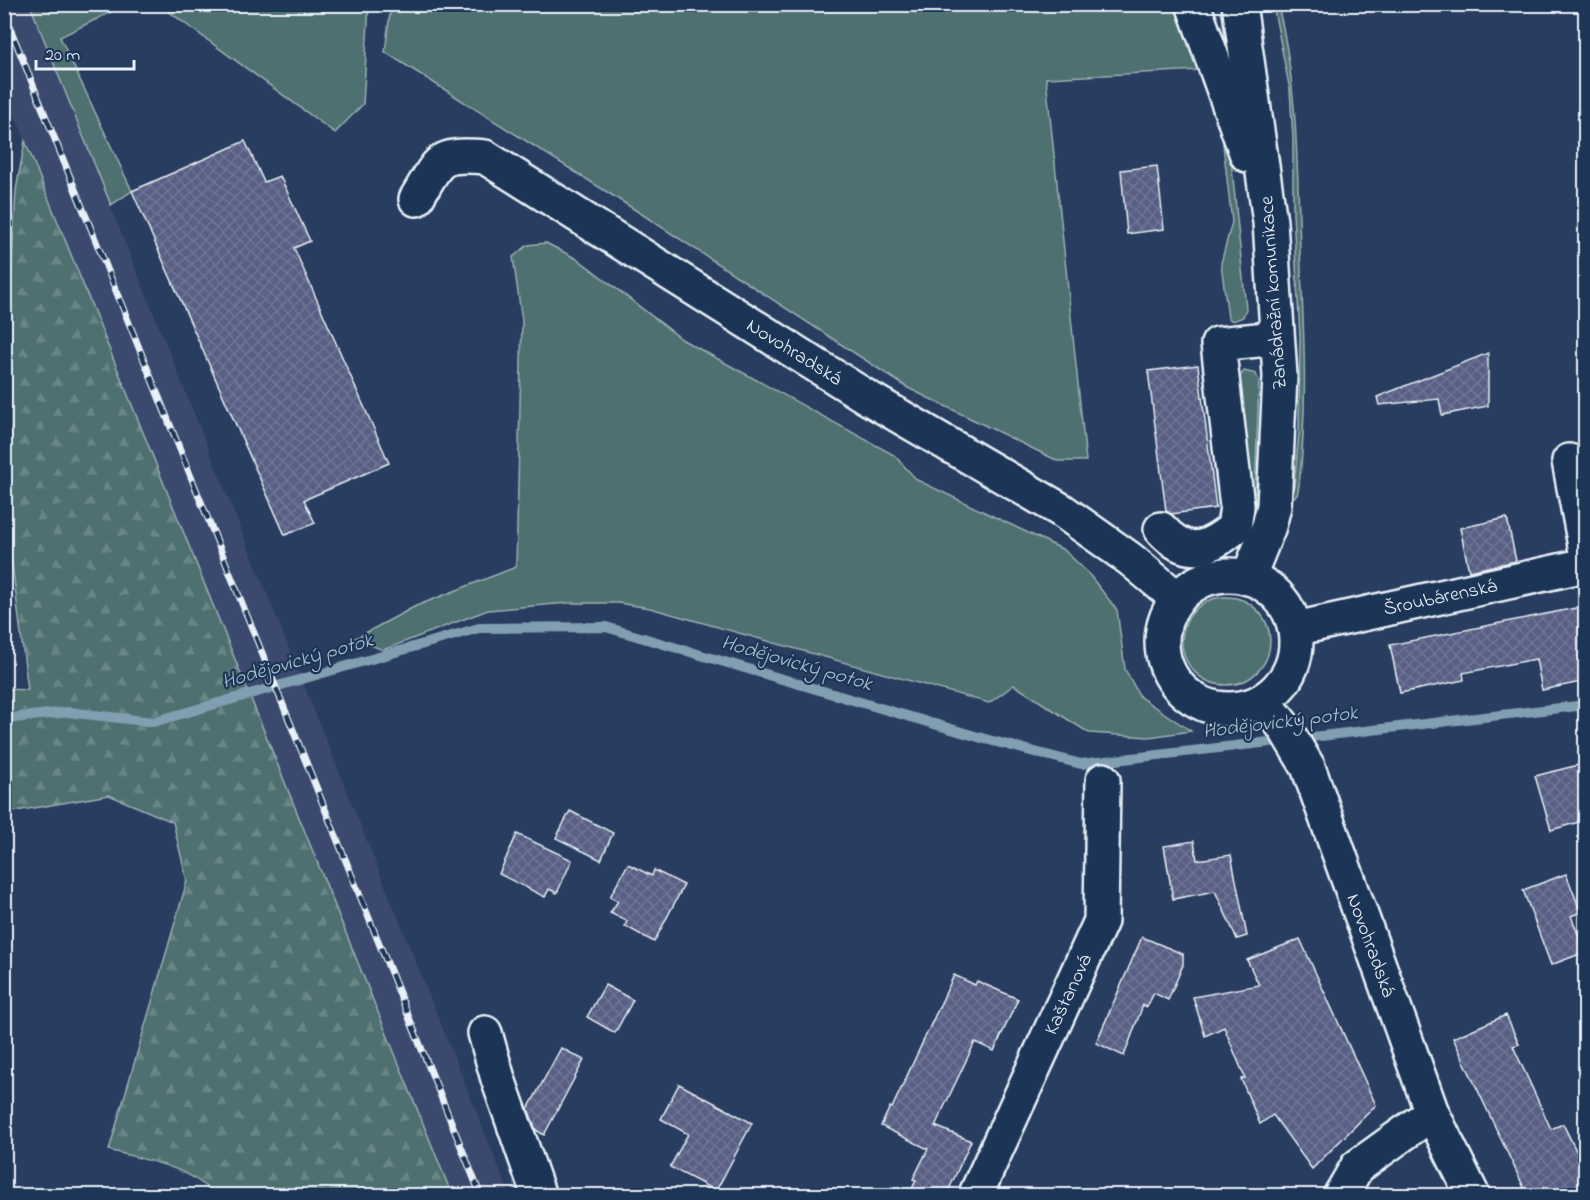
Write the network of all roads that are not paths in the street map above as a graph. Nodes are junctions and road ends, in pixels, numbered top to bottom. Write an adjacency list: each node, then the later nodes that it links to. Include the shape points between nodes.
1 (1193, 4): 5 (street)
2 (1229, 4): 3 (street, Zanádražní komunikace)
3 (1240, 20): 5 (street, Zanádražní komunikace)
4 (416, 199): 14 (street, Novohradská, via 438,162 456,154 485,157 866,396 1061,510)
5 (1270, 222): 6 (street, Zanádražní komunikace)
6 (1277, 338): 8 (street, via 1218,344); 9 (street, Zanádražní komunikace, via 1280,376)
7 (1569, 461): 11 (street)
8 (1237, 506): 9 (street); 10 (street, via 1234,528 1209,546 1195,548 1174,543)
9 (1274, 506): 13 (street, Zanádražní komunikace)
10 (1161, 529)
11 (1586, 551)
12 (1586, 565): 15 (street, Šroubárenská)
13 (1248, 578): 14 (street, via 1210,578 1192,586); 15 (street, via 1273,592)
14 (1178, 599): 16 (street, via 1162,633 1162,652 1178,685 1209,706 1246,707)
15 (1295, 629): 16 (street, via 1290,669 1284,681)
16 (1263, 700): 19 (street, Novohradská, via 1308,767)
17 (1103, 780): 21 (street, Kaštanová, via 1101,921)
18 (485, 1034): 20 (street)
19 (1432, 1113): 22 (street, via 1357,1167); 23 (street, Novohradská)
20 (539, 1196)
21 (975, 1196)
22 (1340, 1196)
23 (1473, 1196)

